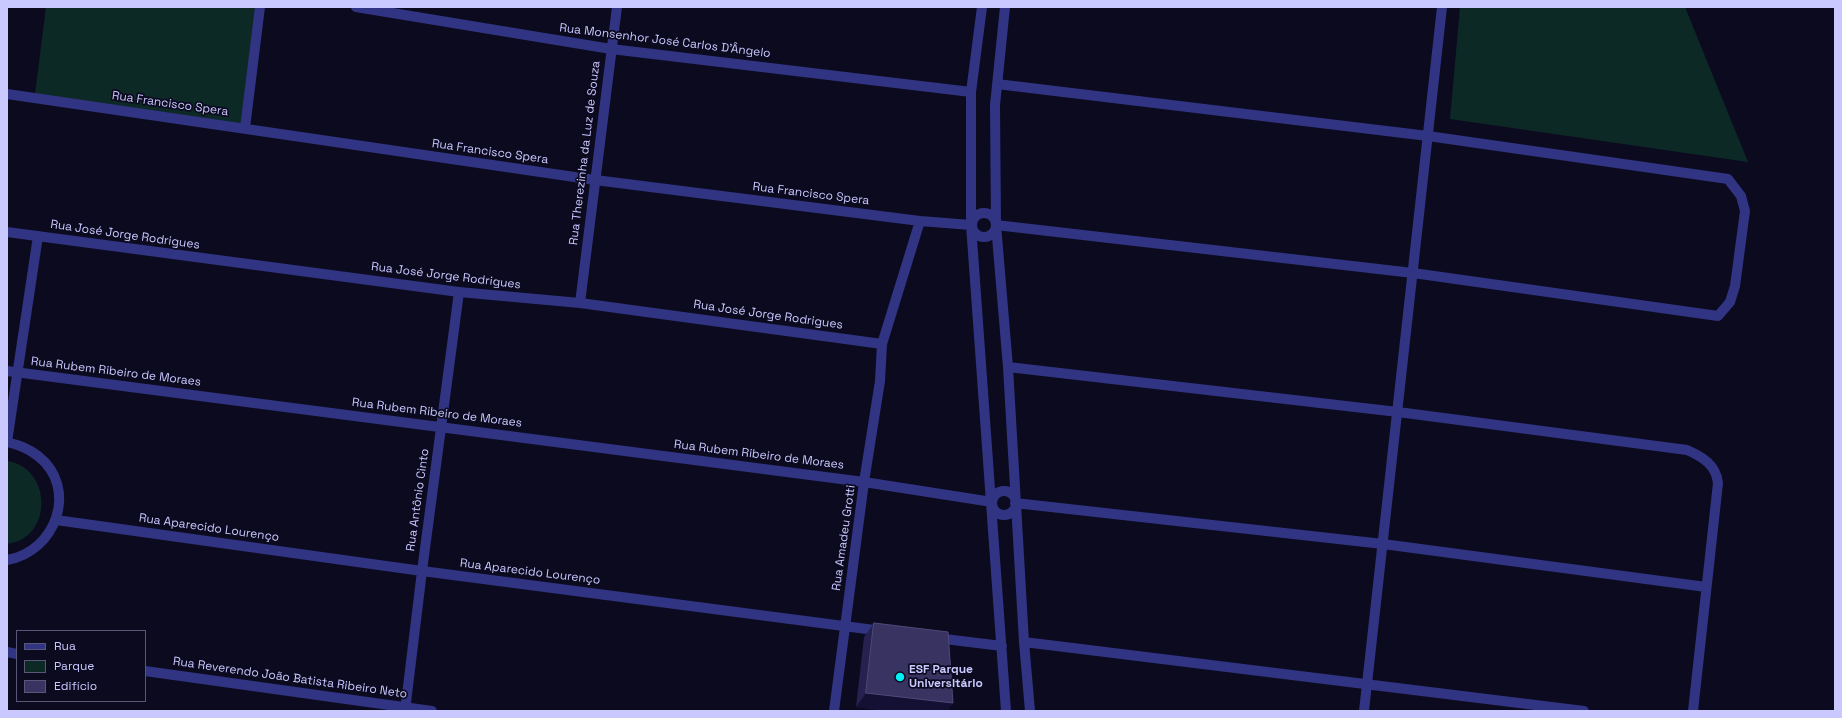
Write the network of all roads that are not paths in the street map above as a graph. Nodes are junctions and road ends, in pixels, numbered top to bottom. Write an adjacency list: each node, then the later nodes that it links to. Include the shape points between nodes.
1 (260, 7): 11 (street)
2 (356, 7): 7 (street, Rua Monsenhor José Carlos D'Ângelo)
3 (617, 7): 7 (street, Rua Therezinha da Luz de Souza)
4 (982, 7): 9 (street)
5 (1005, 7): 8 (street)
6 (1442, 7): 12 (street)
7 (611, 49): 9 (street, Rua Monsenhor José Carlos D'Ângelo); 13 (street, Rua Therezinha da Luz de Souza)
8 (997, 84): 12 (street); 16 (street)
9 (971, 92): 15 (street)
10 (7, 94): 11 (street, Rua Francisco Spera)
11 (245, 128): 13 (street, Rua Francisco Spera)
12 (1428, 136): 19 (street); 19 (street, via 1728,179 1741,196 1745,211 1735,286 1730,302 1718,316)
13 (595, 180): 14 (street, Rua Francisco Spera); 21 (street, Rua Therezinha da Luz de Souza)
14 (920, 221): 15 (street, Rua Francisco Spera); 22 (street, Rua Amadeu Grotti)
15 (971, 225): 16 (street, via 974,218 981,213 990,214); 16 (street, via 976,235 984,238 993,232); 29 (street)
16 (996, 225): 19 (street); 23 (street)
17 (7, 232): 18 (street, Rua José Jorge Rodrigues)
18 (38, 236): 20 (street, Rua José Jorge Rodrigues); 24 (street)
19 (1413, 273): 25 (street)
20 (459, 292): 21 (street, Rua José Jorge Rodrigues); 26 (street, Rua Antônio Cinto)
21 (580, 303): 22 (street, Rua José Jorge Rodrigues)
22 (882, 344): 28 (street, Rua Amadeu Grotti, via 880,381)
23 (1008, 367): 25 (street); 30 (street)
24 (12, 372): 26 (street, Rua Rubem Ribeiro de Moraes); 27 (street)
25 (1398, 412): 32 (street); 35 (street, via 1688,450 1698,455 1712,468 1718,483)
26 (441, 427): 28 (street, Rua Rubem Ribeiro de Moraes); 34 (street, Rua Antônio Cinto)
27 (7, 442): 31 (street, via 24,447 39,456 50,470 57,486 59,503)
28 (864, 482): 29 (street, Rua Rubem Ribeiro de Moraes); 36 (street, Rua Amadeu Grotti)
29 (992, 502): 30 (street, via 993,497 1002,491 1011,494); 30 (street, via 996,512 1006,514 1011,512); 40 (street)
30 (1015, 503): 32 (street); 39 (street)
31 (56, 520): 33 (street, via 45,540 36,548 16,559); 34 (street, Rua Aparecido Lourenço)
32 (1383, 544): 35 (street); 42 (street)
33 (7, 560)
34 (422, 571): 36 (street, Rua Aparecido Lourenço); 43 (street, Rua Antônio Cinto)
35 (1706, 587): 50 (street)
36 (845, 626): 37 (street, Rua Aparecido Lourenço); 45 (street, Rua Amadeu Grotti)
37 (892, 632)
38 (923, 636): 40 (street)
39 (1024, 642): 42 (street); 47 (street)
40 (1002, 646): 46 (street)
41 (146, 672): 43 (street, Rua Reverendo João Batista Ribeiro Neto)
42 (1367, 683): 48 (street); 49 (street)
43 (406, 709): 44 (street, Rua Reverendo João Batista Ribeiro Neto)
44 (432, 711)
45 (834, 711)
46 (1006, 711)
47 (1030, 711)
48 (1364, 711)
49 (1584, 711)
50 (1693, 711)

